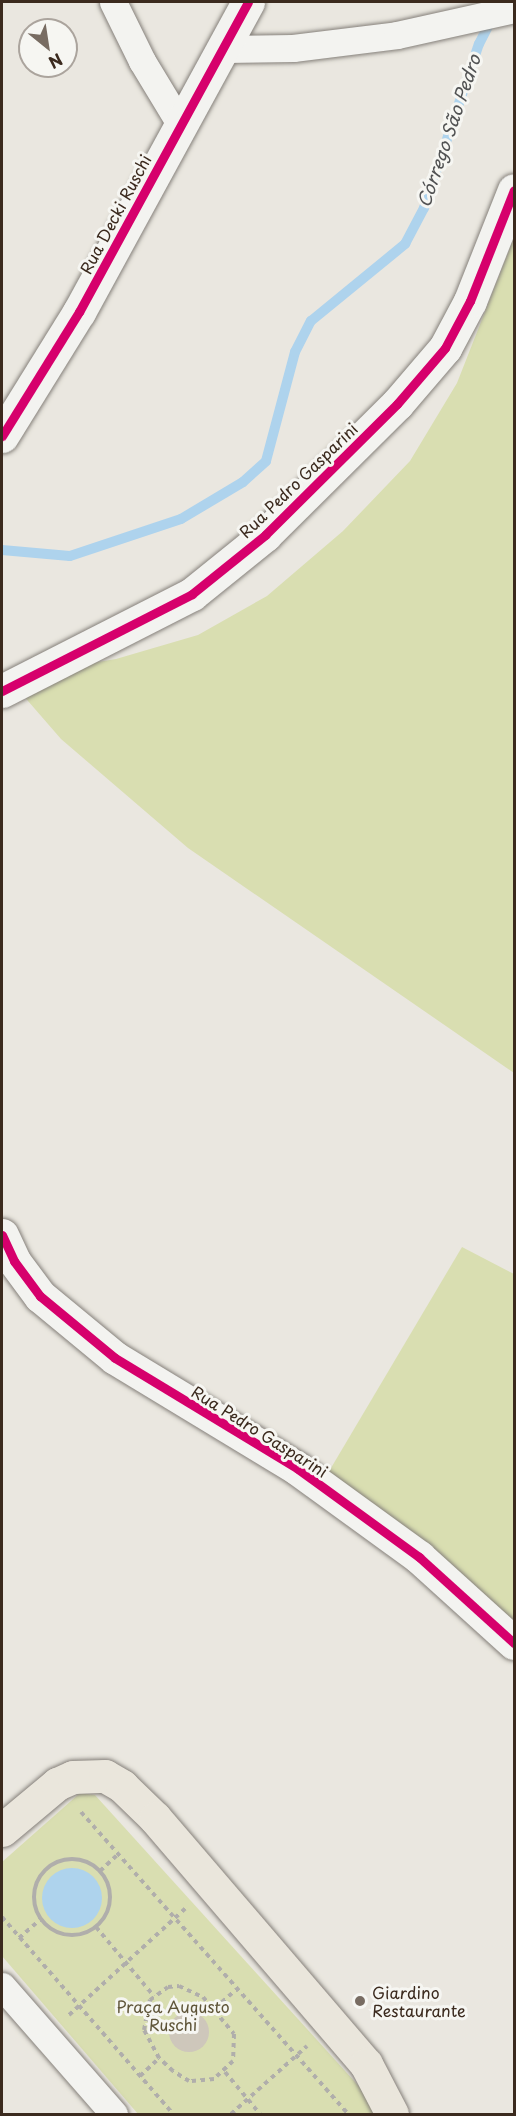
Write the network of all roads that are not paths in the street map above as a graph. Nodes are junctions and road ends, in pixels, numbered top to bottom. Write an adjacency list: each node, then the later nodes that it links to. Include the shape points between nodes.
1 (113, 2): 5 (street, via 142,61)
2 (248, 2): 4 (street, Rua Decki Ruschi)
3 (514, 9): 4 (street, via 397,35 316,45)
4 (225, 49): 5 (street, Rua Decki Ruschi)
5 (179, 122): 7 (street, Rua Decki Ruschi, via 79,312)
6 (514, 190): 8 (street, Rua Pedro Gasparini, via 470,301 445,348 397,404 265,535 192,594)
7 (2, 436)
8 (2, 691)
9 (2, 1235): 10 (street, Rua Pedro Gasparini, via 14,1261 40,1296 115,1358 298,1469 419,1557)
10 (514, 1643)
11 (2, 1830): 14 (main road, via 57,1784 74,1777 105,1776 122,1786 155,1818 366,2064)
12 (2, 1986): 13 (street)
13 (114, 2115)
14 (392, 2115)

